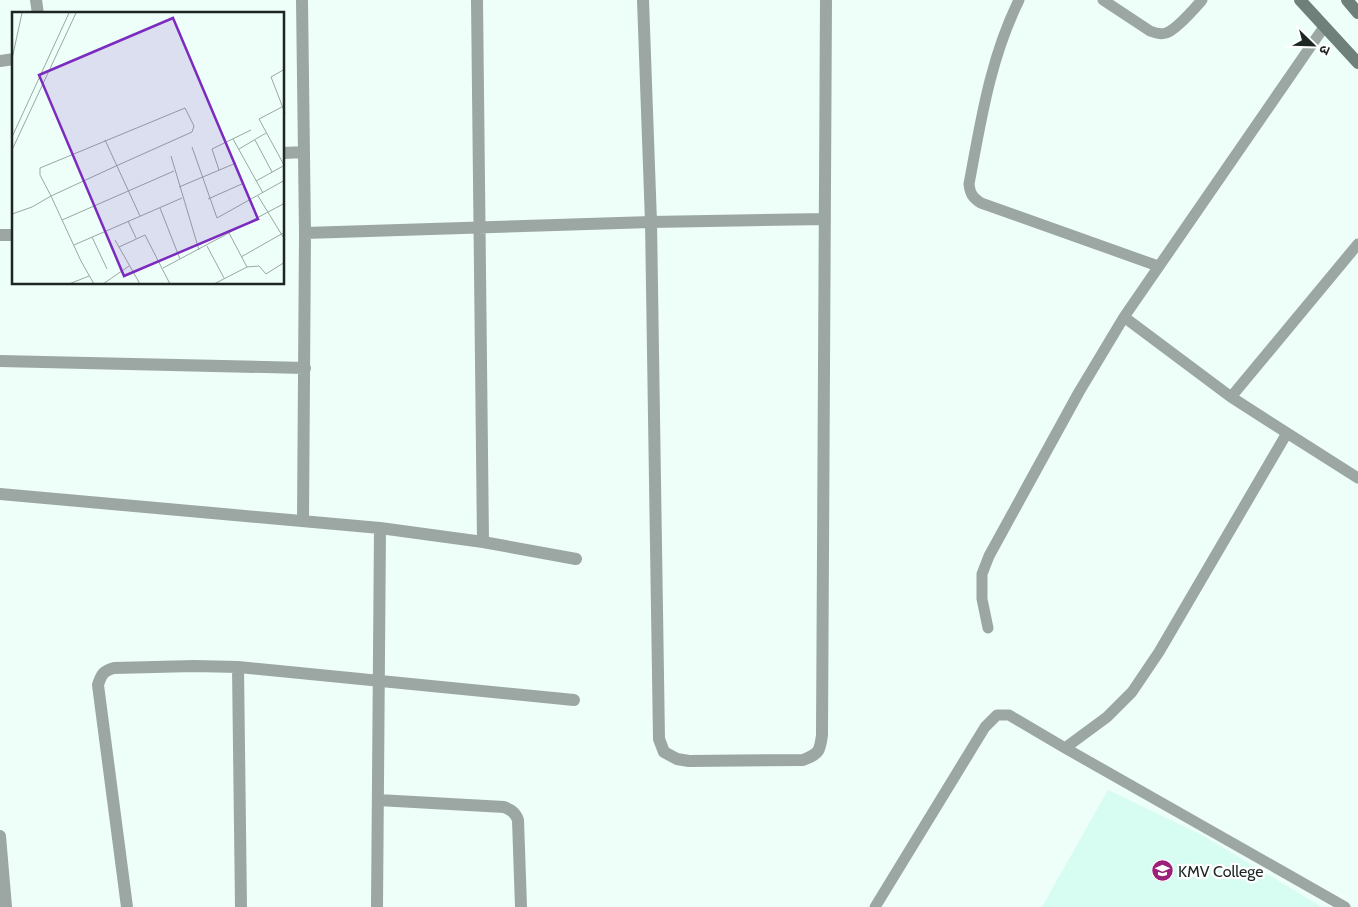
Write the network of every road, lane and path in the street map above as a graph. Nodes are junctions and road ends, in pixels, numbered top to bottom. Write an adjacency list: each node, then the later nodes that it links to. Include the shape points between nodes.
1 (302, 0): 13 (street)
2 (476, 0): 17 (street)
3 (643, 0): 16 (street)
4 (826, 0): 15 (street)
5 (1020, 0): 20 (lane, via 998,50 987,89 970,193 981,204)
6 (1104, 0): 7 (lane, via 1159,34 1175,27)
7 (1202, 0)
8 (1300, 0): 11 (main road)
9 (1346, 0): 10 (main road)
10 (1358, 13)
11 (1324, 27): 12 (main road); 20 (lane)
12 (1356, 56)
13 (304, 152): 14 (street); 18 (street)
14 (285, 153)
15 (825, 219): 16 (street); 16 (street, via 822,735 820,748 814,756 803,760 677,759 664,752 659,739)
16 (651, 222): 17 (street)
17 (480, 227): 18 (street); 30 (street)
18 (306, 233): 23 (street)
19 (1358, 244): 24 (lane)
20 (1158, 266): 21 (lane)
21 (1124, 317): 24 (lane); 32 (lane, via 989,556 982,574 982,599)
22 (0, 361): 23 (street)
23 (305, 368): 28 (street)
24 (1231, 397): 25 (lane)
25 (1287, 434): 26 (lane); 36 (lane, via 1159,652 1132,692 1107,717)
26 (1358, 478)
27 (0, 494): 28 (street)
28 (303, 521): 29 (street)
29 (380, 528): 30 (street); 34 (street)
30 (483, 542): 31 (street)
31 (576, 559)
32 (988, 628)
33 (238, 667): 34 (street); 40 (street, via 114,668 106,670 101,677 98,685); 41 (street)
34 (379, 681): 35 (street); 37 (street)
35 (574, 700)
36 (1065, 748): 44 (lane, via 1009,715 997,715 985,727); 45 (lane)
37 (378, 800): 42 (street); 43 (street, via 504,807 516,813)
38 (0, 836): 39 (street)
39 (6, 907)
40 (127, 907)
41 (241, 907)
42 (377, 907)
43 (521, 907)
44 (875, 907)
45 (1345, 907)

